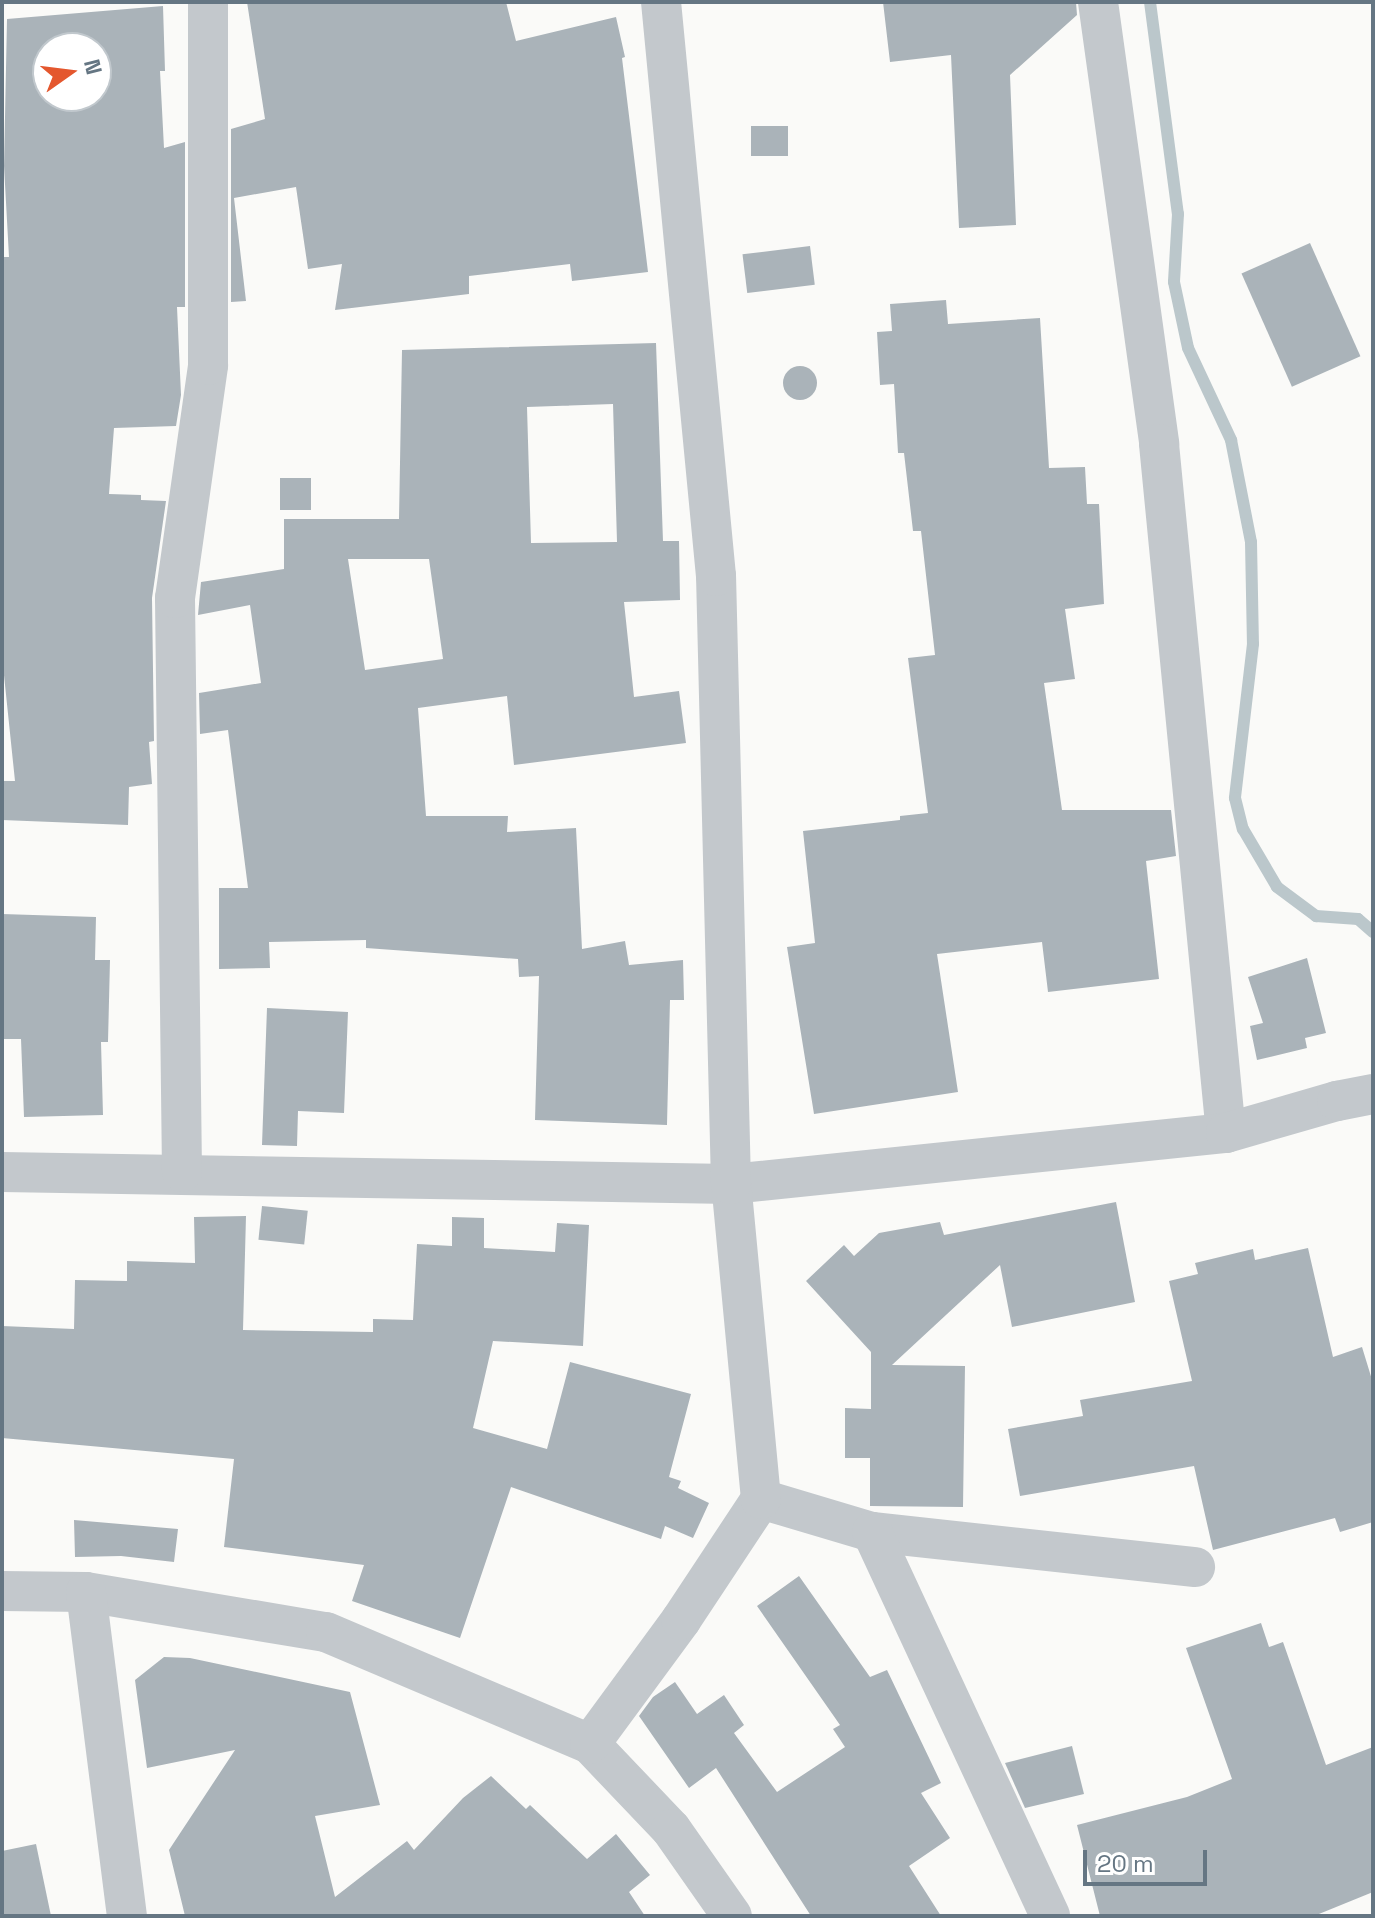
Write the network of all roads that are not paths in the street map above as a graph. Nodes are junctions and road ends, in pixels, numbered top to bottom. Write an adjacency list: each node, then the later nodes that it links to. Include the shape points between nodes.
1 (208, 2): 7 (street, via 208,365 175,598)
2 (661, 2): 8 (street, via 716,576)
3 (1098, 2): 5 (street, via 1159,444)
4 (1355, 1097): 5 (street)
5 (1226, 1133): 8 (street)
6 (2, 1172): 7 (street)
7 (182, 1172): 8 (street)
8 (731, 1184): 9 (street)
9 (761, 1499): 10 (street); 14 (street)
10 (872, 1532): 11 (street); 17 (street)
11 (1195, 1567)
12 (2, 1591): 13 (street)
13 (86, 1592): 14 (street, via 326,1632); 15 (street)
14 (590, 1744): 16 (street, via 671,1829)
15 (127, 1916)
16 (732, 1916)
17 (1050, 1916)

